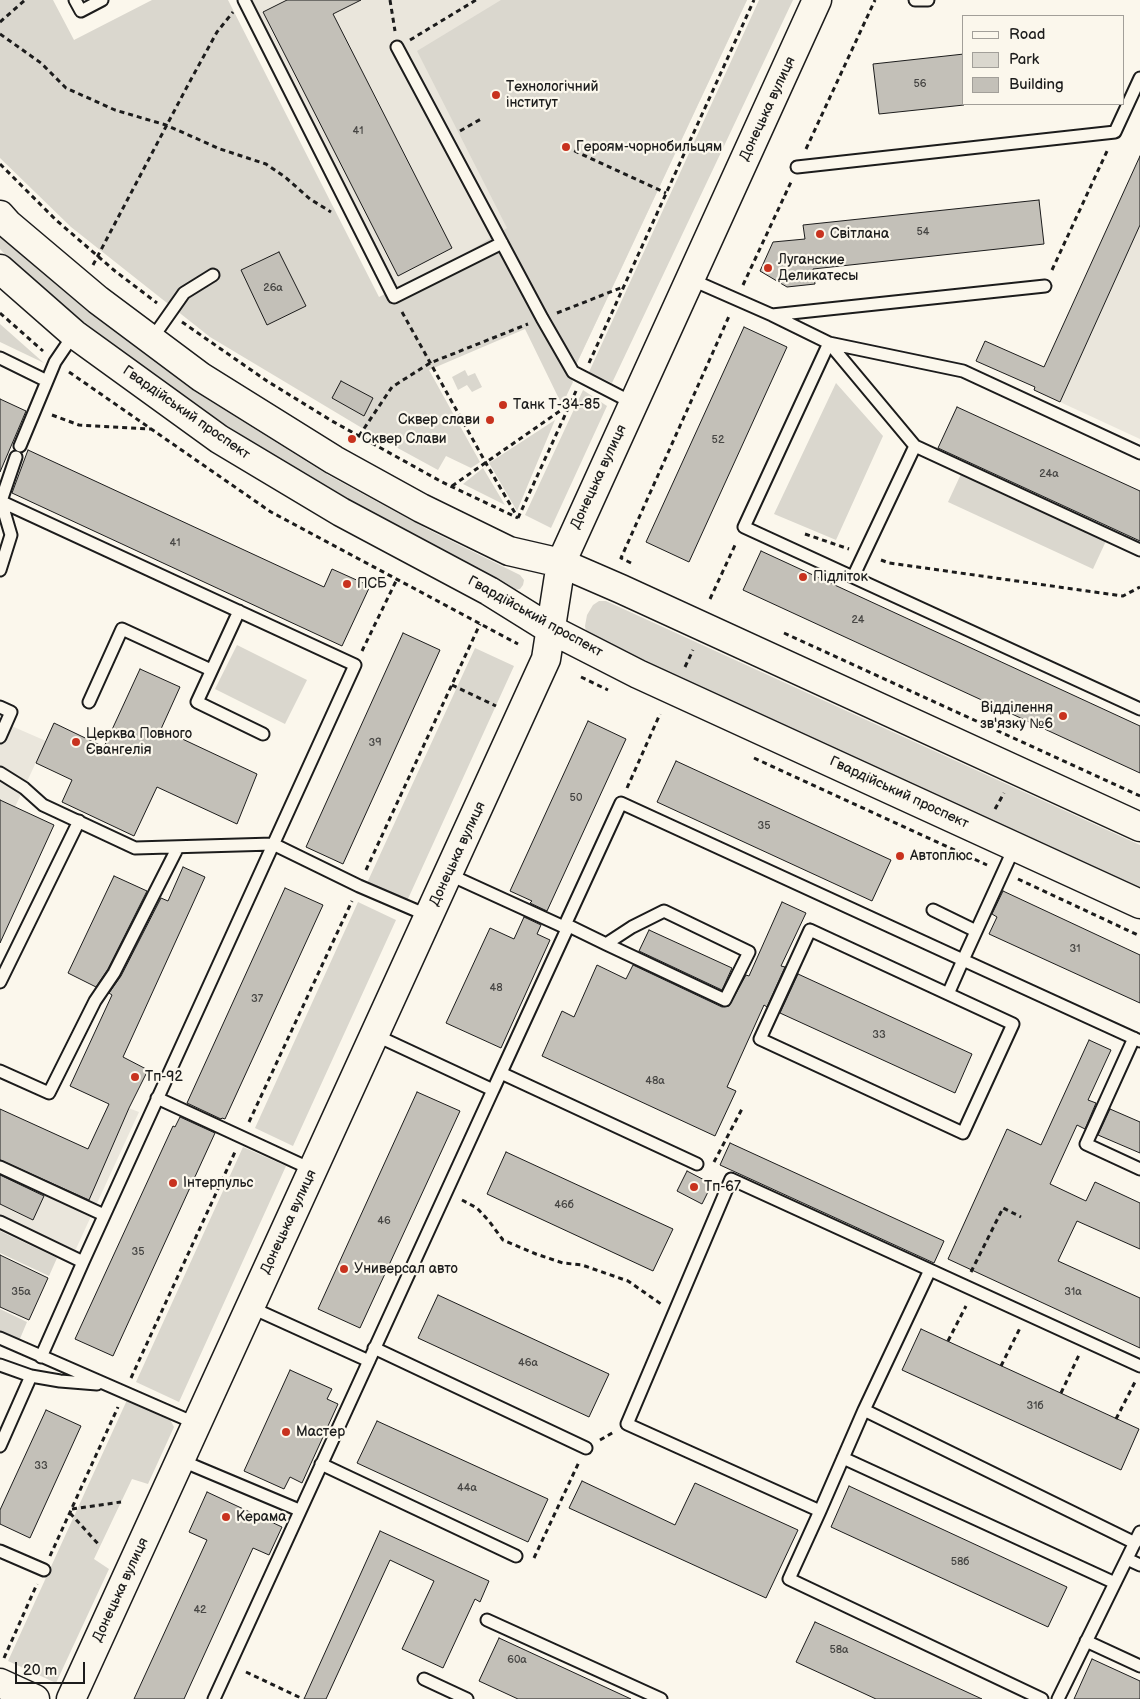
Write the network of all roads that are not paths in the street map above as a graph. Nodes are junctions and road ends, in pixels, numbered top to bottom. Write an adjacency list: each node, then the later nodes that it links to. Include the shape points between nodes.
1 (75, 0): 2 (lane, via 81,11)
2 (102, 0)
3 (817, 0): 14 (main road, Донецька вулиця)
4 (915, 0): 5 (lane)
5 (928, 0)
6 (239, 3): 11 (lane, via 394,297)
7 (397, 47): 11 (lane)
8 (1140, 78): 9 (lane, via 1115,132)
9 (798, 167)
10 (0, 215): 18 (main road, via 98,300)
11 (502, 243): 22 (lane, via 573,372)
12 (0, 269): 17 (main road, Гвардійський проспект)
13 (213, 275): 18 (lane, via 184,293)
14 (690, 279): 16 (lane); 22 (main road, Донецька вулиця)
15 (1045, 286): 16 (lane)
16 (772, 315): 19 (lane)
17 (74, 334): 21 (lane, via 55,362); 31 (main road, Гвардійський проспект, via 218,439 342,512 489,591)
18 (151, 340): 27 (main road, via 201,377 292,434 421,508 509,551)
19 (829, 343): 23 (lane); 24 (lane, via 963,371); 29 (lane, via 744,527)
20 (0, 358): 21 (lane)
21 (47, 381): 25 (lane)
22 (633, 404): 27 (main road, Донецька вулиця)
23 (915, 446): 26 (lane); 29 (lane)
24 (1140, 453)
25 (1, 501): 28 (lane, via 10,535); 30 (lane)
26 (1140, 550)
27 (561, 563): 31 (main road, Донецька вулиця); 40 (main road)
28 (0, 570)
29 (853, 577): 35 (lane)
30 (239, 611): 32 (lane); 41 (lane, via 355,665)
31 (550, 629): 43 (main road, Гвардійський проспект, via 638,674); 44 (main road, Донецька вулиця, via 546,659)
32 (211, 670): 33 (lane, via 122,629); 36 (lane, via 197,702)
33 (89, 702)
34 (0, 707): 37 (lane, via 11,712)
35 (1140, 709)
36 (263, 734)
37 (0, 737)
38 (0, 773): 39 (lane, via 43,804)
39 (79, 821): 42 (lane, via 135,848); 52 (lane)
40 (1140, 827)
41 (273, 844): 42 (lane); 47 (lane); 59 (lane)
42 (178, 846): 56 (lane, via 49,1093)
43 (1015, 846): 45 (main road, Гвардійський проспект); 49 (lane)
44 (448, 874): 47 (main road, Донецька вулиця); 48 (lane)
45 (1140, 904)
46 (933, 910): 49 (lane)
47 (429, 916): 54 (main road, Донецька вулиця)
48 (564, 926): 50 (lane); 51 (lane, via 621,803); 57 (lane, via 567,929)
49 (976, 931): 51 (lane)
50 (606, 944): 50 (lane, via 664,910 749,952 725,1000)
51 (963, 960): 53 (lane); 55 (lane)
52 (0, 982)
53 (948, 994): 53 (lane, via 810,930 760,1039 963,1132 1013,1024)
54 (375, 1034): 58 (lane); 63 (main road, Донецька вулиця)
55 (1137, 1040): 62 (lane, via 1086,1144)
56 (0, 1072)
57 (501, 1073): 58 (lane); 60 (lane)
58 (493, 1090): 70 (lane)
59 (157, 1098): 63 (lane); 64 (lane)
60 (697, 1164)
61 (0, 1167): 64 (lane)
62 (1140, 1169)
63 (313, 1170): 68 (main road, Донецька вулиця)
64 (104, 1214): 66 (lane)
65 (0, 1222): 66 (lane)
66 (83, 1262): 71 (lane)
67 (930, 1270): 74 (lane); 77 (lane); 85 (lane, via 731,1179 627,1424)
68 (250, 1307): 72 (lane); 78 (main road, Донецька вулиця)
69 (0, 1338): 71 (lane)
70 (374, 1348): 72 (lane); 80 (lane)
71 (41, 1357): 76 (lane)
72 (369, 1361): 83 (lane)
73 (0, 1365): 75 (lane)
74 (1140, 1366)
75 (31, 1376): 76 (lane); 79 (lane)
76 (104, 1384): 78 (lane)
77 (864, 1410): 81 (lane); 86 (lane)
78 (197, 1424): 82 (main road, Донецька вулиця)
79 (0, 1446)
80 (586, 1448)
81 (843, 1458): 85 (lane); 92 (lane)
82 (180, 1460): 84 (lane); 99 (main road, Донецька вулиця)
83 (321, 1464): 84 (lane); 88 (lane)
84 (299, 1510): 100 (lane)
85 (820, 1512): 103 (lane, via 789,1579)
86 (1138, 1538): 89 (lane)
87 (0, 1551): 91 (lane)
88 (516, 1556)
89 (1127, 1559): 90 (lane); 92 (lane)
90 (1140, 1565)
91 (44, 1570)
92 (1115, 1583): 94 (lane)
93 (487, 1620): 102 (lane)
94 (1086, 1642): 95 (lane); 104 (lane)
95 (1140, 1666)
96 (424, 1680): 101 (lane)
97 (0, 1683): 98 (main road)
98 (35, 1699)
99 (71, 1699)
100 (214, 1699)
101 (467, 1699)
102 (662, 1699)
103 (1042, 1699)
104 (1058, 1699)

